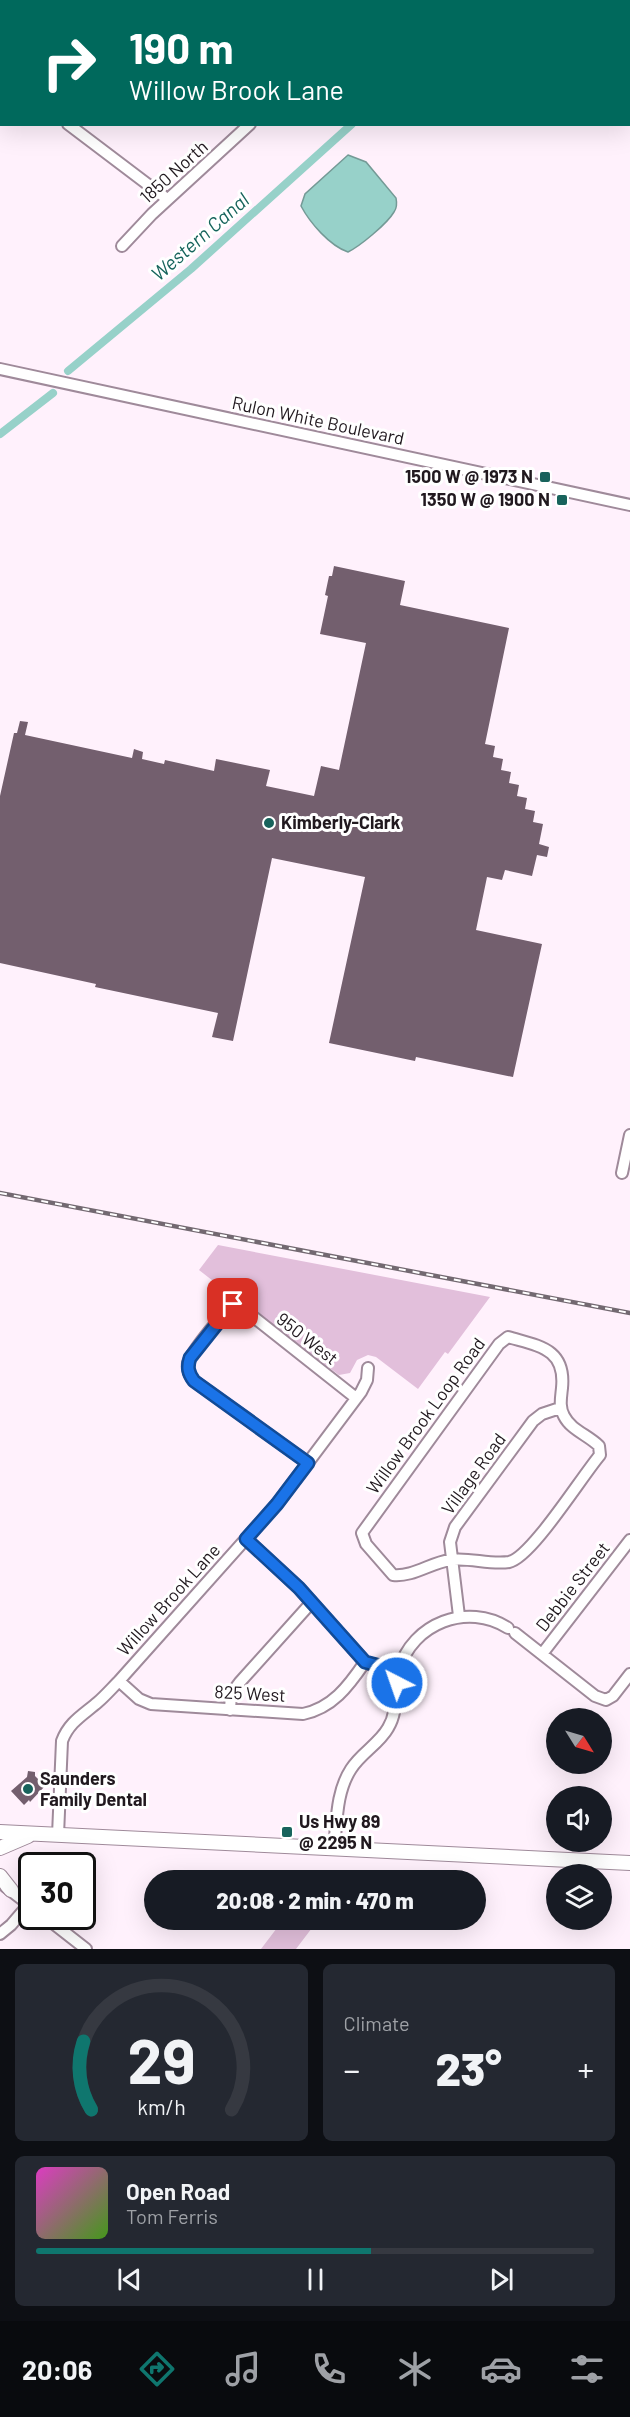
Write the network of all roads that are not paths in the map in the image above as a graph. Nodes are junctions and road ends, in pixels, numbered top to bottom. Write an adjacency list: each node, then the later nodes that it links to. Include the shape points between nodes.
1 (71, 126): 3 (street)
2 (248, 126): 3 (street, 1850 North)
3 (167, 199): 4 (street, 1850 North)
4 (122, 246)
5 (0, 369): 6 (street, Rulon White Boulevard)
6 (630, 505)
7 (630, 1135): 8 (street)
8 (622, 1173)
9 (368, 1368): 10 (street, Willow Brook Lane)
10 (356, 1398): 12 (street, Willow Brook Lane); 12 (street, 950 West, via 238,1305 233,1304 226,1311 190,1358 188,1371 194,1381)
11 (561, 1408): 15 (street, Village Road, via 542,1414 533,1422 455,1527 450,1542); 15 (street, Willow Brook Loop Road, via 572,1427 600,1446 600,1455 529,1550 512,1562); 15 (street, Willow Brook Loop Road, via 563,1379 559,1361 548,1348 508,1337 498,1344 362,1533 366,1544 393,1575 405,1576)
12 (308, 1463): 13 (street, Willow Brook Lane)
13 (246, 1539): 16 (street); 22 (street, Willow Brook Lane)
14 (630, 1540): 18 (street, Debbie Street)
15 (451, 1560): 17 (street, Village Road)
16 (311, 1603): 19 (street); 23 (street, via 240,1682 231,1694)
17 (459, 1616): 18 (street, via 487,1618 512,1630); 20 (street, via 425,1631 407,1650)
18 (542, 1654): 21 (street, via 606,1700)
19 (365, 1662): 20 (street); 23 (street, 825 West, via 333,1702 320,1711 303,1714)
20 (399, 1671): 28 (street, via 389,1727 351,1768 343,1786)
21 (630, 1674)
22 (118, 1681): 23 (street, 825 West, via 151,1704); 26 (street, Willow Brook Lane, via 66,1730 62,1741)
23 (230, 1710)
24 (0, 1832): 25 (main road)
25 (35, 1834): 26 (main road); 27 (main road)
26 (58, 1836): 28 (main road)
27 (0, 1848)
28 (334, 1848): 29 (main road)
29 (630, 1863)
30 (0, 1876): 31 (main road)
31 (5, 1886): 32 (street)
32 (18, 1896)
33 (18, 1918): 35 (street)
34 (62, 1930): 36 (street)
35 (0, 1934)
36 (86, 1949)

